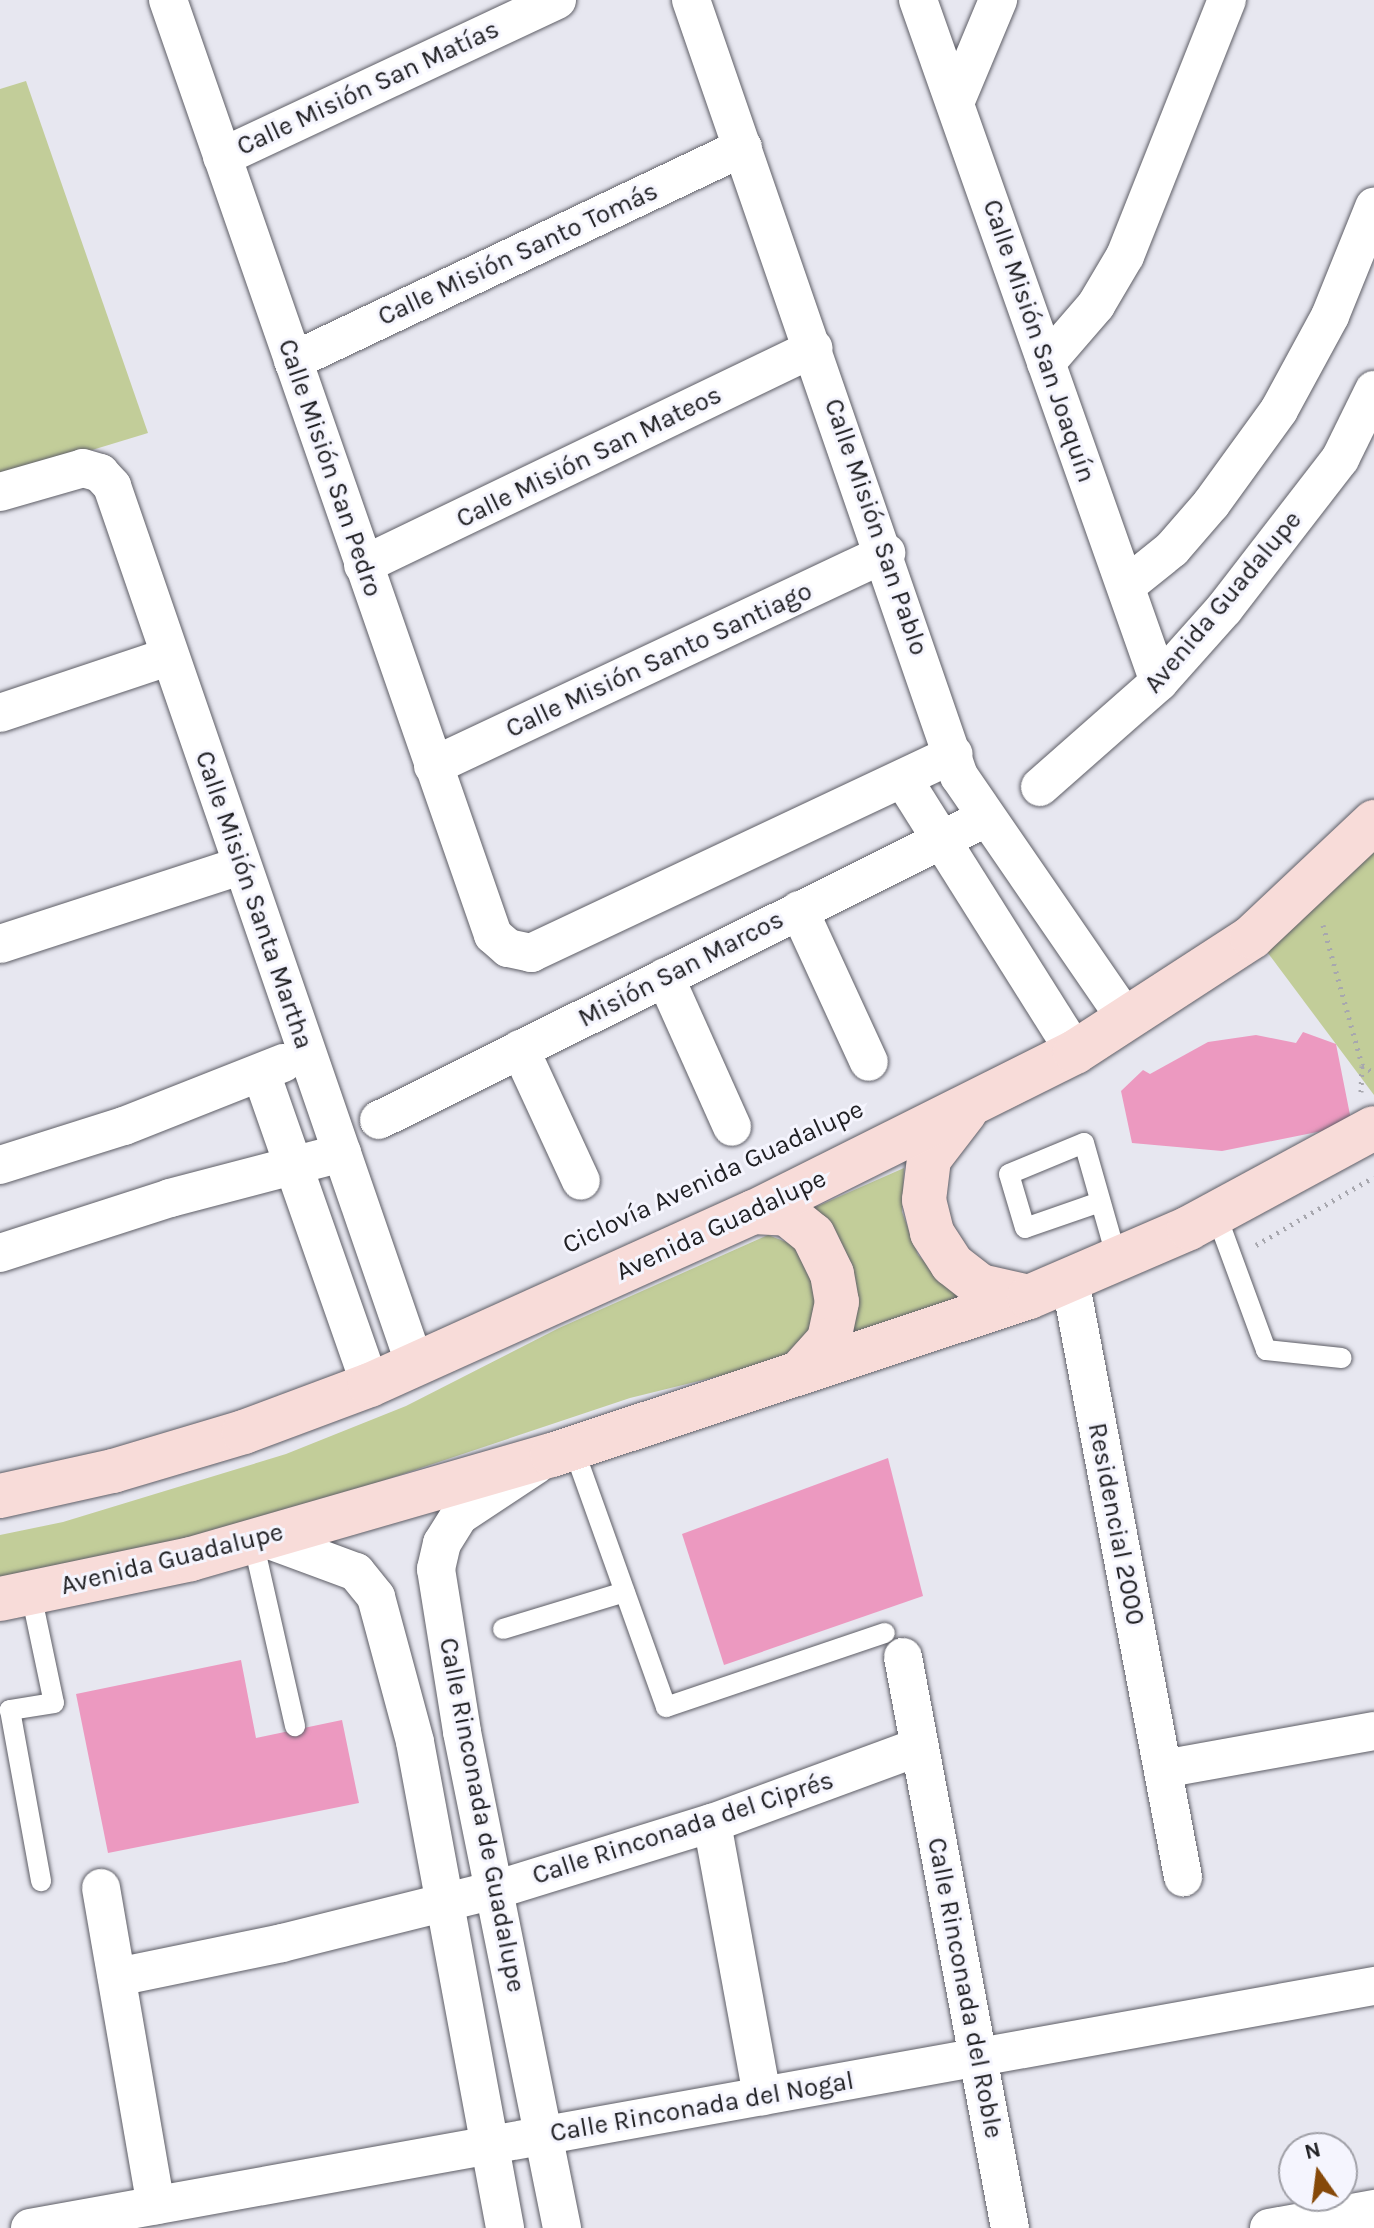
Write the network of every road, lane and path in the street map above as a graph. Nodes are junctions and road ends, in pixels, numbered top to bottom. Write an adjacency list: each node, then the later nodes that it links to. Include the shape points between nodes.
1 (168, 0): 9 (street, Calle Misión San Pedro)
2 (557, 0): 9 (street, Calle Misión San Matías)
3 (691, 0): 8 (street, Calle Misión San Pablo)
4 (918, 0): 7 (street, Calle Misión San Joaquín)
5 (998, 0): 7 (street)
6 (1227, 0): 13 (street, via 1125,256 1096,305)
7 (955, 103): 13 (street, Calle Misión San Joaquín)
8 (743, 147): 11 (street, Calle Misión San Pablo); 12 (street, Calle Misión Santo Tomás)
9 (222, 157): 12 (street, Calle Misión San Pedro)
10 (1374, 207): 18 (street, via 1330,316 1279,410 1172,549)
11 (814, 348): 16 (street, Calle Misión San Pablo); 17 (street, Calle Misión San Mateos)
12 (293, 361): 17 (street, Calle Misión San Pedro)
13 (1046, 363): 18 (street, Calle Misión San Joaquín)
14 (1374, 390): 20 (street, Avenida Guadalupe, via 1340,459)
15 (0, 492): 19 (street, Calle Misión Santa Martha, via 64,472 92,470 112,486)
16 (886, 553): 22 (street, Calle Misión San Pablo); 23 (street, Calle Misión Santo Santiago)
17 (363, 565): 23 (street, Calle Misión San Pedro)
18 (1126, 586): 20 (street, Calle Misión San Joaquín)
19 (170, 656): 21 (street); 29 (street, Calle Misión Santa Martha)
20 (1159, 682): 25 (street, Avenida Guadalupe)
21 (0, 713)
22 (953, 754): 24 (street); 26 (street, Calle Misión San Pablo, via 959,776)
23 (433, 766): 24 (street, Calle Misión San Pedro, via 493,935 508,948 531,953)
24 (903, 779): 28 (street)
25 (1040, 787)
26 (984, 819): 28 (street, Misión San Marcos); 34 (street, Calle Misión San Pablo)
27 (1374, 822): 30 (main road, Avenida Guadalupe)
28 (941, 839): 31 (street, Misión San Marcos); 37 (street)
29 (240, 866): 32 (street); 36 (street, Calle Misión Santa Martha)
30 (1311, 886): 34 (main road, Avenida Guadalupe, via 1252,937); 40 (path, via 1362,1065)
31 (799, 910): 33 (street, Misión San Marcos); 38 (street)
32 (0, 944)
33 (665, 977): 35 (street, Misión San Marcos); 43 (street)
34 (1126, 1019): 37 (main road, Avenida Guadalupe)
35 (520, 1049): 42 (street, Misión San Marcos); 48 (street)
36 (307, 1052): 39 (street); 45 (street, Calle Misión Santa Martha)
37 (1075, 1052): 41 (main road, Avenida Guadalupe)
38 (869, 1062)
39 (261, 1073): 46 (street, via 124,1126); 47 (street, Calle Misión Santa Martha)
40 (1374, 1073)
41 (968, 1107): 50 (main road, Avenida Guadalupe); 55 (main road, via 929,1159 924,1200 932,1233 952,1264 980,1286)
42 (379, 1120)
43 (732, 1127)
44 (1369, 1140): 51 (main road, Avenida Guadalupe)
45 (342, 1153): 47 (street); 57 (street, Calle Misión Santa Martha)
46 (0, 1165)
47 (293, 1166): 52 (street); 59 (street, Calle Misión Santa Martha)
48 (581, 1181)
49 (1100, 1202): 49 (lane, via 1084,1143 1009,1174 1025,1228); 53 (lane)
50 (754, 1212): 57 (main road, Avenida Guadalupe); 58 (main road, via 787,1214 813,1235 832,1274 837,1302 829,1340)
51 (1216, 1214): 53 (main road, Avenida Guadalupe); 56 (lane, via 1266,1350)
52 (0, 1253)
53 (1117, 1259): 54 (main road, Avenida Guadalupe)
54 (1070, 1280): 55 (main road, Avenida Guadalupe); 72 (street, Residencial 2000)
55 (1029, 1297): 58 (main road, Avenida Guadalupe)
56 (1342, 1358)
57 (415, 1365): 59 (main road, Avenida Guadalupe)
58 (802, 1370): 60 (main road, Avenida Guadalupe)
59 (370, 1385): 61 (main road, Avenida Guadalupe, via 201,1445)
60 (563, 1451): 62 (main road, Avenida Guadalupe); 63 (lane); 69 (street, Calle Rinconada de Guadalupe, via 459,1516 438,1555)
61 (0, 1496)
62 (258, 1539): 64 (main road, Avenida Guadalupe); 67 (lane); 70 (street, Calle Rinconada de Guadalupe, via 341,1564 370,1584)
63 (625, 1592): 65 (lane); 66 (lane, via 666,1707)
64 (15, 1596): 75 (lane, via 54,1703 10,1710)
65 (503, 1629)
66 (894, 1645): 71 (street, Calle Rinconada del Roble)
67 (295, 1726)
68 (1374, 1731): 72 (street)
69 (462, 1732): 70 (street); 77 (street, Calle Rinconada de Guadalupe)
70 (415, 1742): 78 (street, Calle Rinconada de Guadalupe)
71 (919, 1747): 73 (street, Calle Rinconada del Ciprés); 81 (street, Calle Rinconada del Roble)
72 (1163, 1769): 74 (street, Residencial 2000)
73 (712, 1823): 77 (street, Calle Rinconada del Ciprés); 82 (street)
74 (1183, 1877)
75 (41, 1881)
76 (101, 1888): 79 (street)
77 (495, 1890): 78 (street, Calle Rinconada del Ciprés); 83 (street, Calle Rinconada de Guadalupe)
78 (445, 1903): 79 (street, Calle Rinconada del Ciprés); 84 (street, Calle Rinconada de Guadalupe)
79 (117, 1977): 85 (street)
80 (1374, 1986): 81 (street, Calle Rinconada del Nogal)
81 (978, 2058): 82 (street, Calle Rinconada del Nogal); 90 (street, Calle Rinconada del Roble)
82 (762, 2096): 83 (street, Calle Rinconada del Nogal)
83 (546, 2135): 84 (street, Calle Rinconada del Nogal); 89 (street, Calle Rinconada de Guadalupe)
84 (491, 2144): 85 (street, Calle Rinconada del Nogal); 88 (street, Calle Rinconada de Guadalupe)
85 (156, 2205): 87 (street, Calle Rinconada del Nogal)
86 (1374, 2209): 91 (street)
87 (30, 2228)
88 (505, 2228)
89 (562, 2228)
90 (1010, 2228)
91 (1269, 2228)

